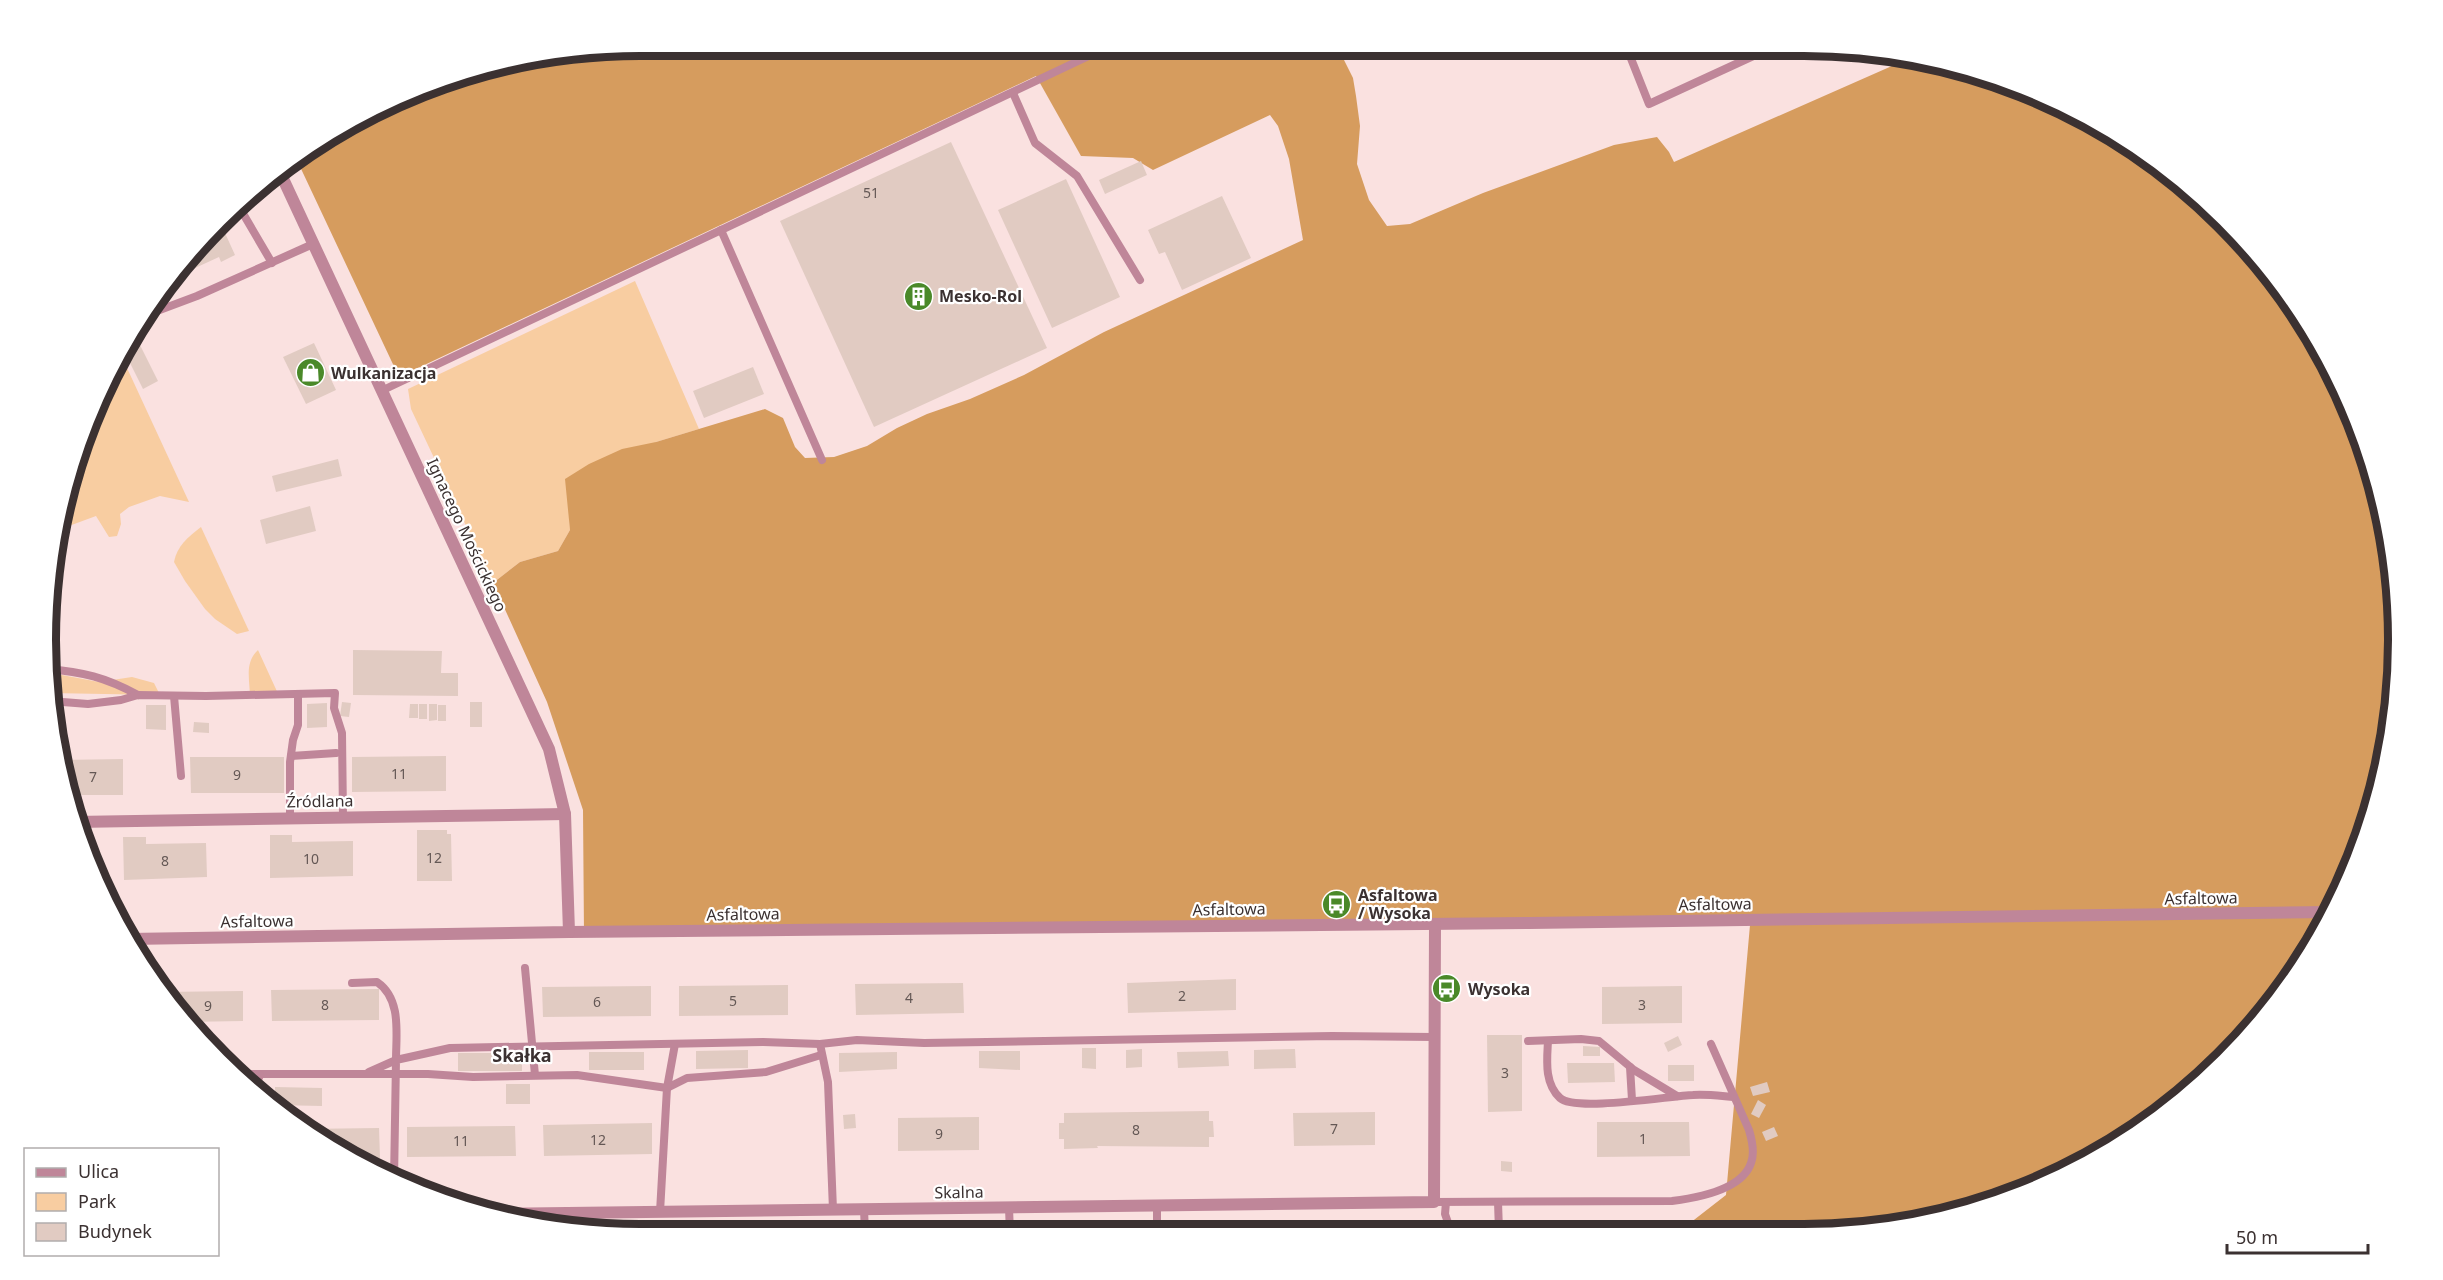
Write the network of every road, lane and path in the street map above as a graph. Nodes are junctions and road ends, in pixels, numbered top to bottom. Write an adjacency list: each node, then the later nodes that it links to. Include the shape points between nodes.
1 (1089, 56): 4 (lane)
2 (1630, 56): 3 (lane, via 1649,104)
3 (1753, 56)
4 (1013, 93): 7 (lane); 10 (lane, via 1035,143 1077,176)
5 (282, 177): 8 (street, Ignacego Mościckiego)
6 (242, 213): 9 (lane)
7 (721, 230): 12 (lane); 13 (lane)
8 (313, 244): 9 (lane); 12 (street, Ignacego Mościckiego)
9 (272, 263): 11 (lane)
10 (1140, 280)
11 (158, 310)
12 (381, 391): 22 (street, Ignacego Mościckiego, via 549,749)
13 (822, 460)
14 (57, 670): 15 (lane, via 114,681)
15 (138, 695): 17 (lane); 18 (lane, via 88,704)
16 (298, 695): 17 (lane); 20 (lane, via 298,725); 23 (lane, via 334,693 342,733)
17 (174, 696): 21 (lane)
18 (60, 702)
19 (336, 753): 20 (lane)
20 (291, 756): 24 (lane)
21 (181, 776)
22 (565, 814): 23 (street, Źródlana); 28 (street, Ignacego Mościckiego)
23 (343, 817): 24 (street, Źródlana)
24 (290, 818): 25 (street, Źródlana)
25 (85, 822)
26 (2320, 912): 27 (street, Asfaltowa)
27 (1435, 924): 28 (street, Asfaltowa); 32 (street)
28 (569, 932): 29 (street, Asfaltowa)
29 (138, 939)
30 (525, 968): 38 (lane)
31 (352, 983): 40 (lane, via 377,982 390,993 394,1004)
32 (1434, 1037): 36 (lane, via 924,1043 857,1040); 53 (street)
33 (1528, 1041): 34 (lane)
34 (1548, 1041): 41 (lane, via 1599,1041); 51 (lane, via 1547,1071 1561,1099 1588,1104)
35 (675, 1044): 36 (lane); 38 (lane); 48 (lane)
36 (820, 1044): 39 (lane)
37 (1711, 1044): 50 (lane)
38 (533, 1046): 40 (lane, via 450,1048); 46 (lane)
39 (821, 1055): 48 (lane, via 766,1072 687,1078); 58 (lane, via 828,1082)
40 (396, 1060): 42 (lane); 43 (lane)
41 (1630, 1067): 49 (lane); 51 (lane)
42 (395, 1073): 43 (lane); 46 (lane); 52 (lane)
43 (363, 1074): 45 (lane)
44 (250, 1075): 45 (lane)
45 (260, 1075): 47 (lane)
46 (535, 1075): 48 (lane, via 618,1079)
47 (258, 1081)
48 (667, 1088): 59 (lane)
49 (1678, 1096): 50 (lane); 51 (lane)
50 (1734, 1097): 54 (lane, via 1753,1144 1751,1164 1740,1179 1715,1192 1672,1201)
51 (1632, 1100)
52 (394, 1170)
53 (1440, 1202): 54 (lane); 55 (street, Skalna); 66 (lane)
54 (1498, 1202): 67 (lane)
55 (1157, 1206): 56 (street, Skalna); 65 (lane)
56 (1009, 1208): 57 (street, Skalna); 64 (lane)
57 (864, 1209): 58 (street, Skalna); 63 (lane)
58 (833, 1210): 59 (street, Skalna)
59 (660, 1212): 60 (street, Skalna)
60 (578, 1213): 61 (street, Skalna); 62 (lane)
61 (529, 1214)
62 (578, 1220)
63 (865, 1224)
64 (1010, 1224)
65 (1157, 1224)
66 (1449, 1224)
67 (1499, 1224)

